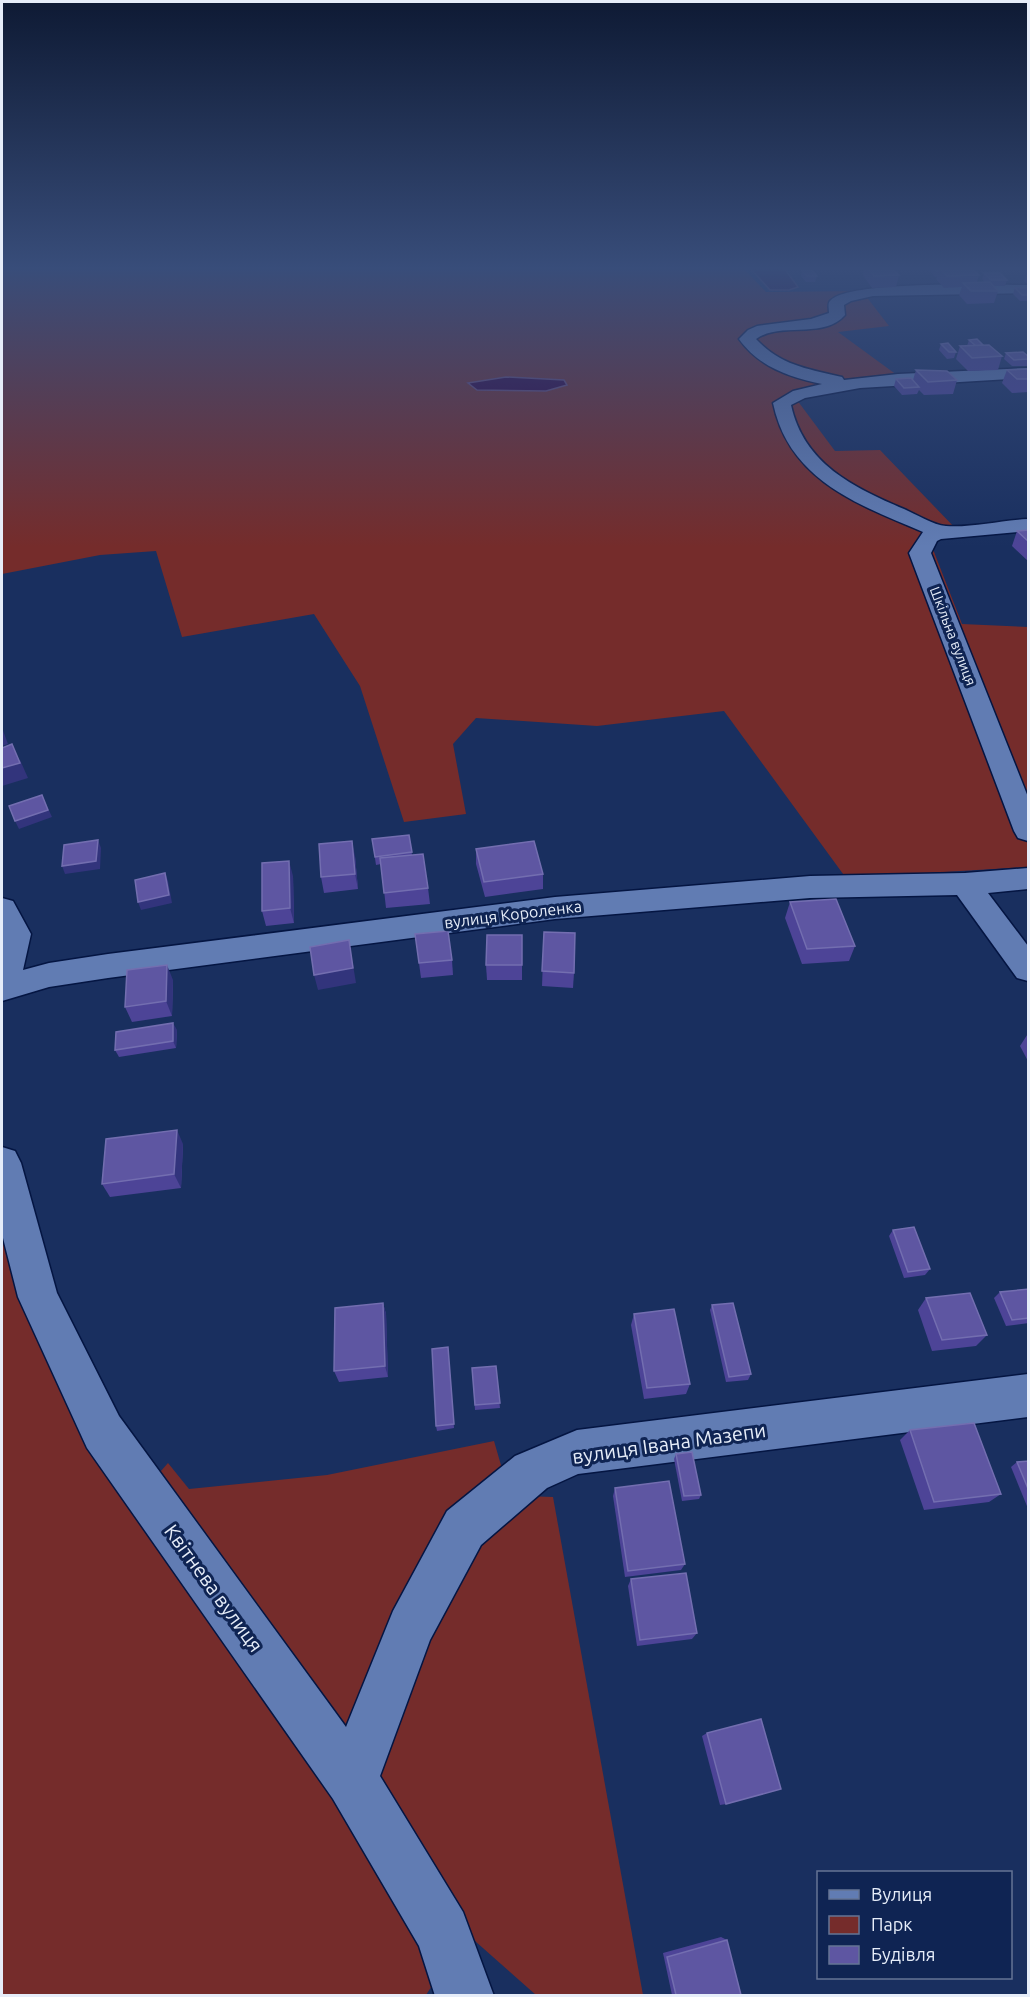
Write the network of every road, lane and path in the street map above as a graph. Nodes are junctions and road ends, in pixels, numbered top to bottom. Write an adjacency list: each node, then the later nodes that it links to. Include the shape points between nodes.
1 (760, 361): 3 (street)
2 (1029, 373): 4 (street)
3 (771, 380): 4 (street, via 789,396); 4 (street, via 776,366 809,377); 6 (street, via 789,431 808,458 838,485)
4 (852, 384)
5 (1029, 525): 6 (street)
6 (944, 533): 7 (street, Шкільна вулиця, via 928,537 920,553)
7 (1029, 831)
8 (1029, 879): 9 (street, вулиця Короленка)
9 (964, 884): 11 (street); 12 (street, вулиця Короленка, via 810,887 555,908 73,971)
10 (2, 909): 12 (street, вулиця Короленка, via 15,934)
11 (1029, 969)
12 (2, 989)
13 (2, 1163): 15 (street, Квітнева вулиця, via 38,1297 103,1432)
14 (1029, 1396): 15 (street, вулиця Івана Мазепи, via 577,1452 531,1472 464,1528 410,1628)
15 (352, 1780): 16 (street, Квітнева вулиця, via 442,1932)
16 (465, 1995)

